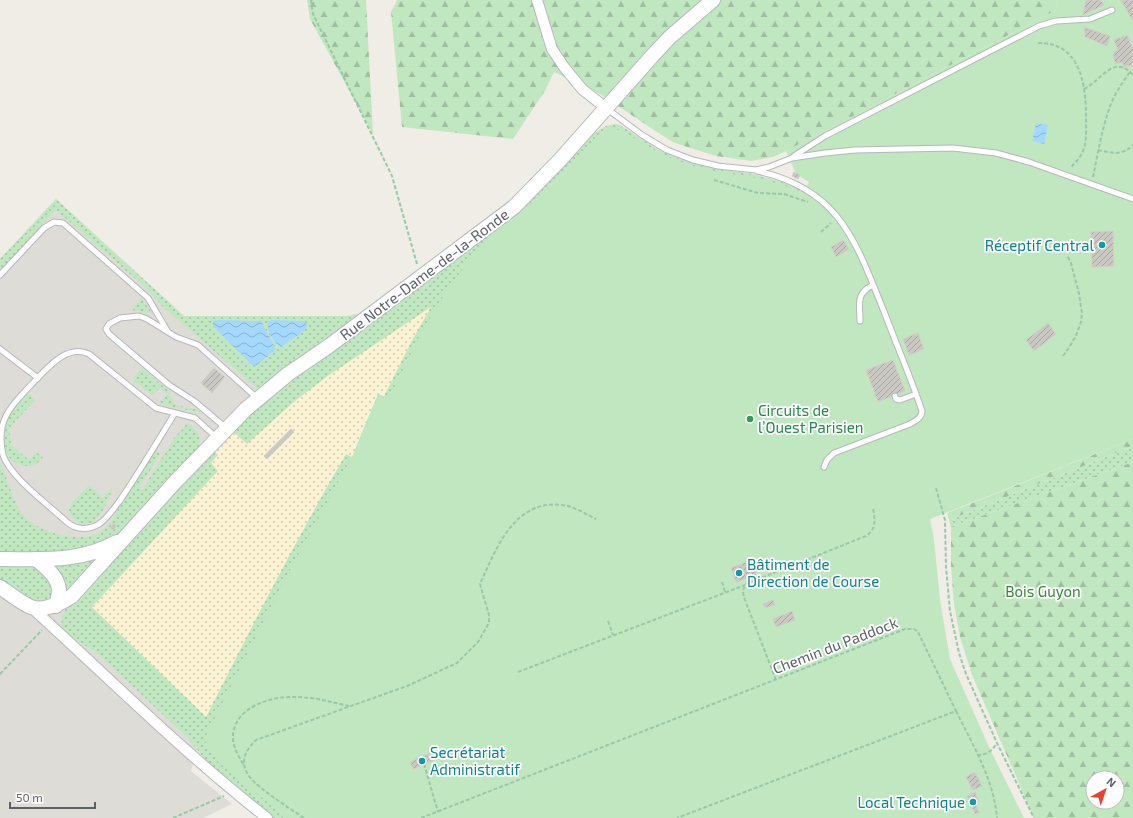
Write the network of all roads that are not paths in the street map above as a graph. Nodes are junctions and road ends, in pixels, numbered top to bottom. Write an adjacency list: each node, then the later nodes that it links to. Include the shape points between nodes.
1 (537, 0): 4 (street, via 552,49 582,89)
2 (713, 0): 4 (main road, Rue Notre-Dame-de-la-Ronde, via 670,37)
3 (1112, 10): 5 (lane, via 1090,19 1056,21 1040,26 825,136)
4 (606, 108): 6 (lane, via 642,136 667,150 706,163); 16 (main road, Rue Notre-Dame-de-la-Ronde, via 514,207)
5 (792, 158): 6 (lane, via 761,169); 7 (lane, via 855,150 953,148 996,153)
6 (744, 169): 9 (lane, via 796,183 823,201 851,236)
7 (1133, 199)
8 (0, 275): 11 (lane, via 44,228 54,222 63,223 148,298)
9 (873, 286): 10 (lane, via 860,295); 14 (lane)
10 (860, 321)
11 (168, 333): 16 (lane, via 198,345); 18 (lane, via 152,321 139,316 120,318 111,322 106,329 169,385 194,401)
12 (0, 349): 13 (lane)
13 (38, 378): 17 (lane, via 54,361 73,353 84,352 156,408); 17 (lane, via 7,414 1,432 1,449 7,465 21,481 68,523 78,528 96,526 105,519 129,487)
14 (916, 394): 15 (lane, via 900,400); 19 (lane, via 922,412 916,420 834,453 826,460)
15 (895, 396)
16 (258, 399): 18 (main road, Rue Notre-Dame-de-la-Ronde)
17 (175, 413): 18 (lane, via 195,418)
18 (222, 433): 20 (main road, Rue Notre-Dame-de-la-Ronde)
19 (824, 467)
20 (124, 538): 22 (main road, Rue Notre-Dame-de-la-Ronde, via 92,554 72,558); 24 (main road, Rue Notre-Dame-de-la-Ronde, via 81,588)
21 (0, 559): 22 (main road, Rue Notre-Dame-de-la-Ronde)
22 (36, 559): 24 (main road, via 57,581 59,590)
23 (0, 587): 25 (main road)
24 (56, 606): 25 (main road, Rue Notre-Dame-de-la-Ronde)
25 (32, 608): 26 (street, via 185,749)
26 (267, 818)

